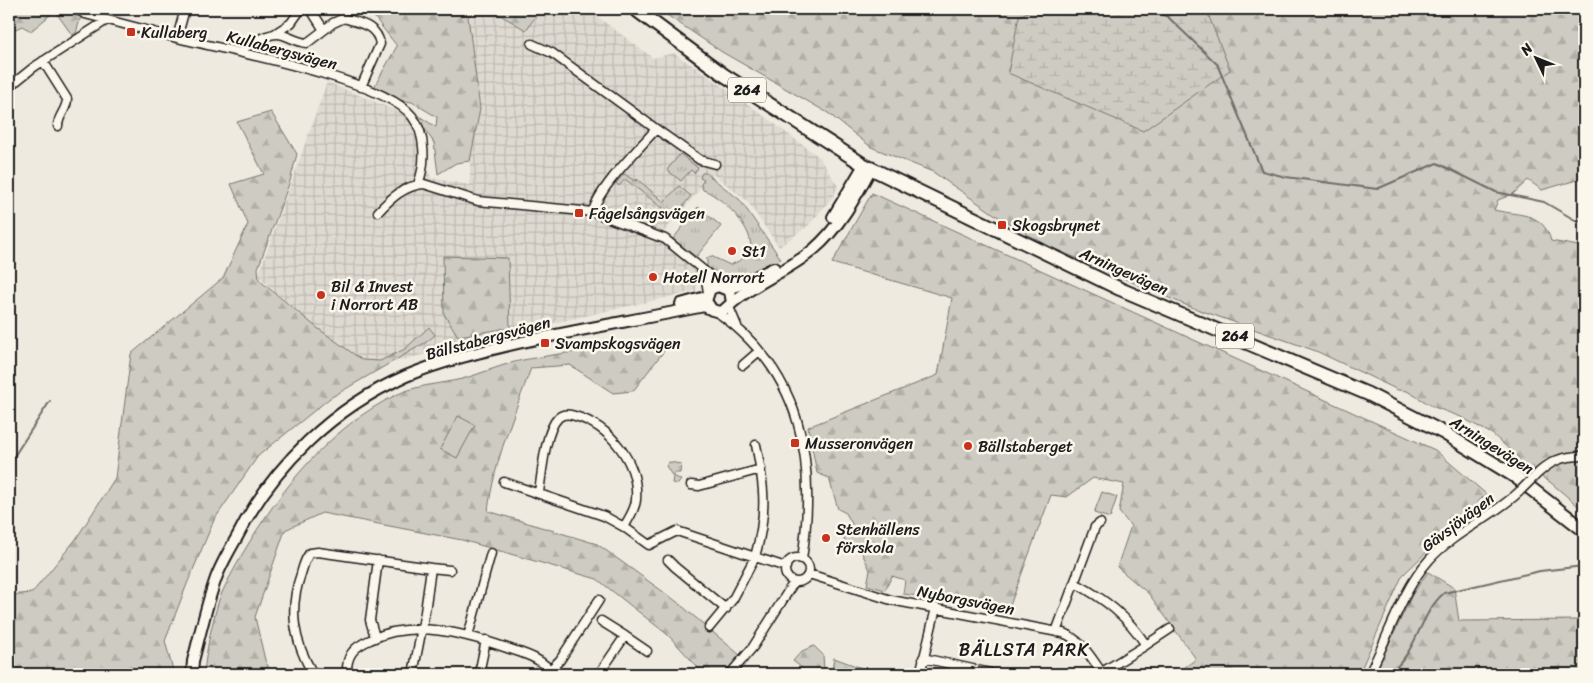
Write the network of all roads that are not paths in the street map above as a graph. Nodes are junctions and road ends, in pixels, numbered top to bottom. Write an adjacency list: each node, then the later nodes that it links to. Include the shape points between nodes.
1 (76, 9): 6 (street, Kullabergsvägen)
2 (185, 9): 9 (street)
3 (301, 9): 8 (street, via 291,23)
4 (317, 9): 7 (street, via 312,13)
5 (636, 9): 18 (main road, Arningevägen / 264, via 724,75)
6 (108, 20): 9 (street, Kullabergsvägen); 12 (street)
7 (324, 30): 8 (street, via 307,43 281,34); 14 (street, via 344,18 370,26 379,38 380,44)
8 (271, 36): 11 (street, via 264,36 245,47)
9 (178, 38): 11 (street, Kullabergsvägen)
10 (532, 44): 16 (street, via 552,53)
11 (243, 53): 14 (street, Kullabergsvägen)
12 (44, 61): 13 (street); 15 (street, via 67,99 66,110 58,119)
13 (9, 87)
14 (361, 87): 19 (street, Kullabergsvägen, via 399,105 411,115 420,130 424,168)
15 (58, 126)
16 (656, 129): 17 (street, via 700,160); 21 (street, via 605,188)
17 (715, 164)
18 (867, 167): 23 (street, via 825,229 796,259); 40 (main road, Arningevägen / 264, via 1120,289 1368,394 1494,463)
19 (418, 184): 20 (street, via 392,197); 21 (street, via 478,201)
20 (378, 212)
21 (593, 212): 22 (street, via 665,238)
22 (705, 272): 24 (street); 25 (street)
23 (774, 272): 24 (street, via 737,286); 26 (street)
24 (724, 287): 25 (street, via 714,287); 26 (street, via 732,295)
25 (707, 295): 27 (street, via 708,306); 29 (street, Bällstabergsvägen)
26 (730, 305): 27 (street); 28 (street)
27 (714, 311): 28 (street); 29 (street, Bällstabergsvägen, via 704,306)
28 (739, 330): 30 (street)
29 (572, 331): 68 (street, Bällstabergsvägen, via 458,357 406,376 371,394 298,450 250,510 215,579 192,661)
30 (758, 352): 31 (street); 43 (street, via 789,396 805,449 808,520)
31 (742, 364)
32 (756, 445): 34 (street)
33 (1584, 456): 78 (street, Gävsjövägen, bridge, via 1559,458 1546,464 1520,491 1430,559 1405,596)
34 (761, 469): 36 (street, via 699,486); 42 (street, via 763,514)
35 (504, 482): 37 (street)
36 (691, 485)
37 (539, 492): 39 (street, via 604,516); 39 (street, via 551,429 559,416 567,414 599,425 629,460 633,474 636,500)
38 (1100, 523): 51 (street, via 1095,527)
39 (624, 527): 42 (street, via 649,545 677,531)
40 (1584, 530)
41 (491, 553): 60 (street)
42 (755, 557): 46 (street); 53 (street)
43 (802, 559): 46 (street, via 793,559); 49 (street, via 808,565)
44 (378, 560): 47 (street); 62 (street, via 370,620); 69 (street, via 313,551 307,556 296,588 294,623 299,647)
45 (668, 560): 53 (street)
46 (786, 567): 50 (street, via 786,576)
47 (431, 568): 48 (street); 56 (street)
48 (450, 570)
49 (809, 574): 50 (street, via 803,581); 54 (street, Nyborgsvägen, via 876,596)
50 (794, 582): 74 (street, via 753,647)
51 (1075, 583): 59 (street); 64 (street, via 1110,603 1130,622)
52 (599, 600): 67 (street)
53 (726, 608): 57 (street)
54 (936, 608): 59 (street, Nyborgsvägen); 66 (street)
55 (601, 621): 61 (street)
56 (422, 628): 60 (street); 62 (street); 71 (street)
57 (709, 628)
58 (1170, 629): 64 (street)
59 (1056, 632): 77 (street, Nyborgsvägen, via 1078,641)
60 (468, 636): 63 (street)
61 (625, 636): 65 (street); 73 (street)
62 (375, 637): 70 (street, via 350,654)
63 (486, 640): 67 (street, via 542,662); 72 (street)
64 (1146, 645): 77 (street)
65 (647, 651)
66 (923, 658): 75 (street); 76 (street)
67 (551, 672)
68 (192, 674)
69 (313, 674)
70 (347, 674)
71 (413, 674)
72 (479, 674)
73 (599, 674)
74 (730, 674)
75 (920, 674)
76 (994, 674)
77 (1101, 674)
78 (1369, 674)

